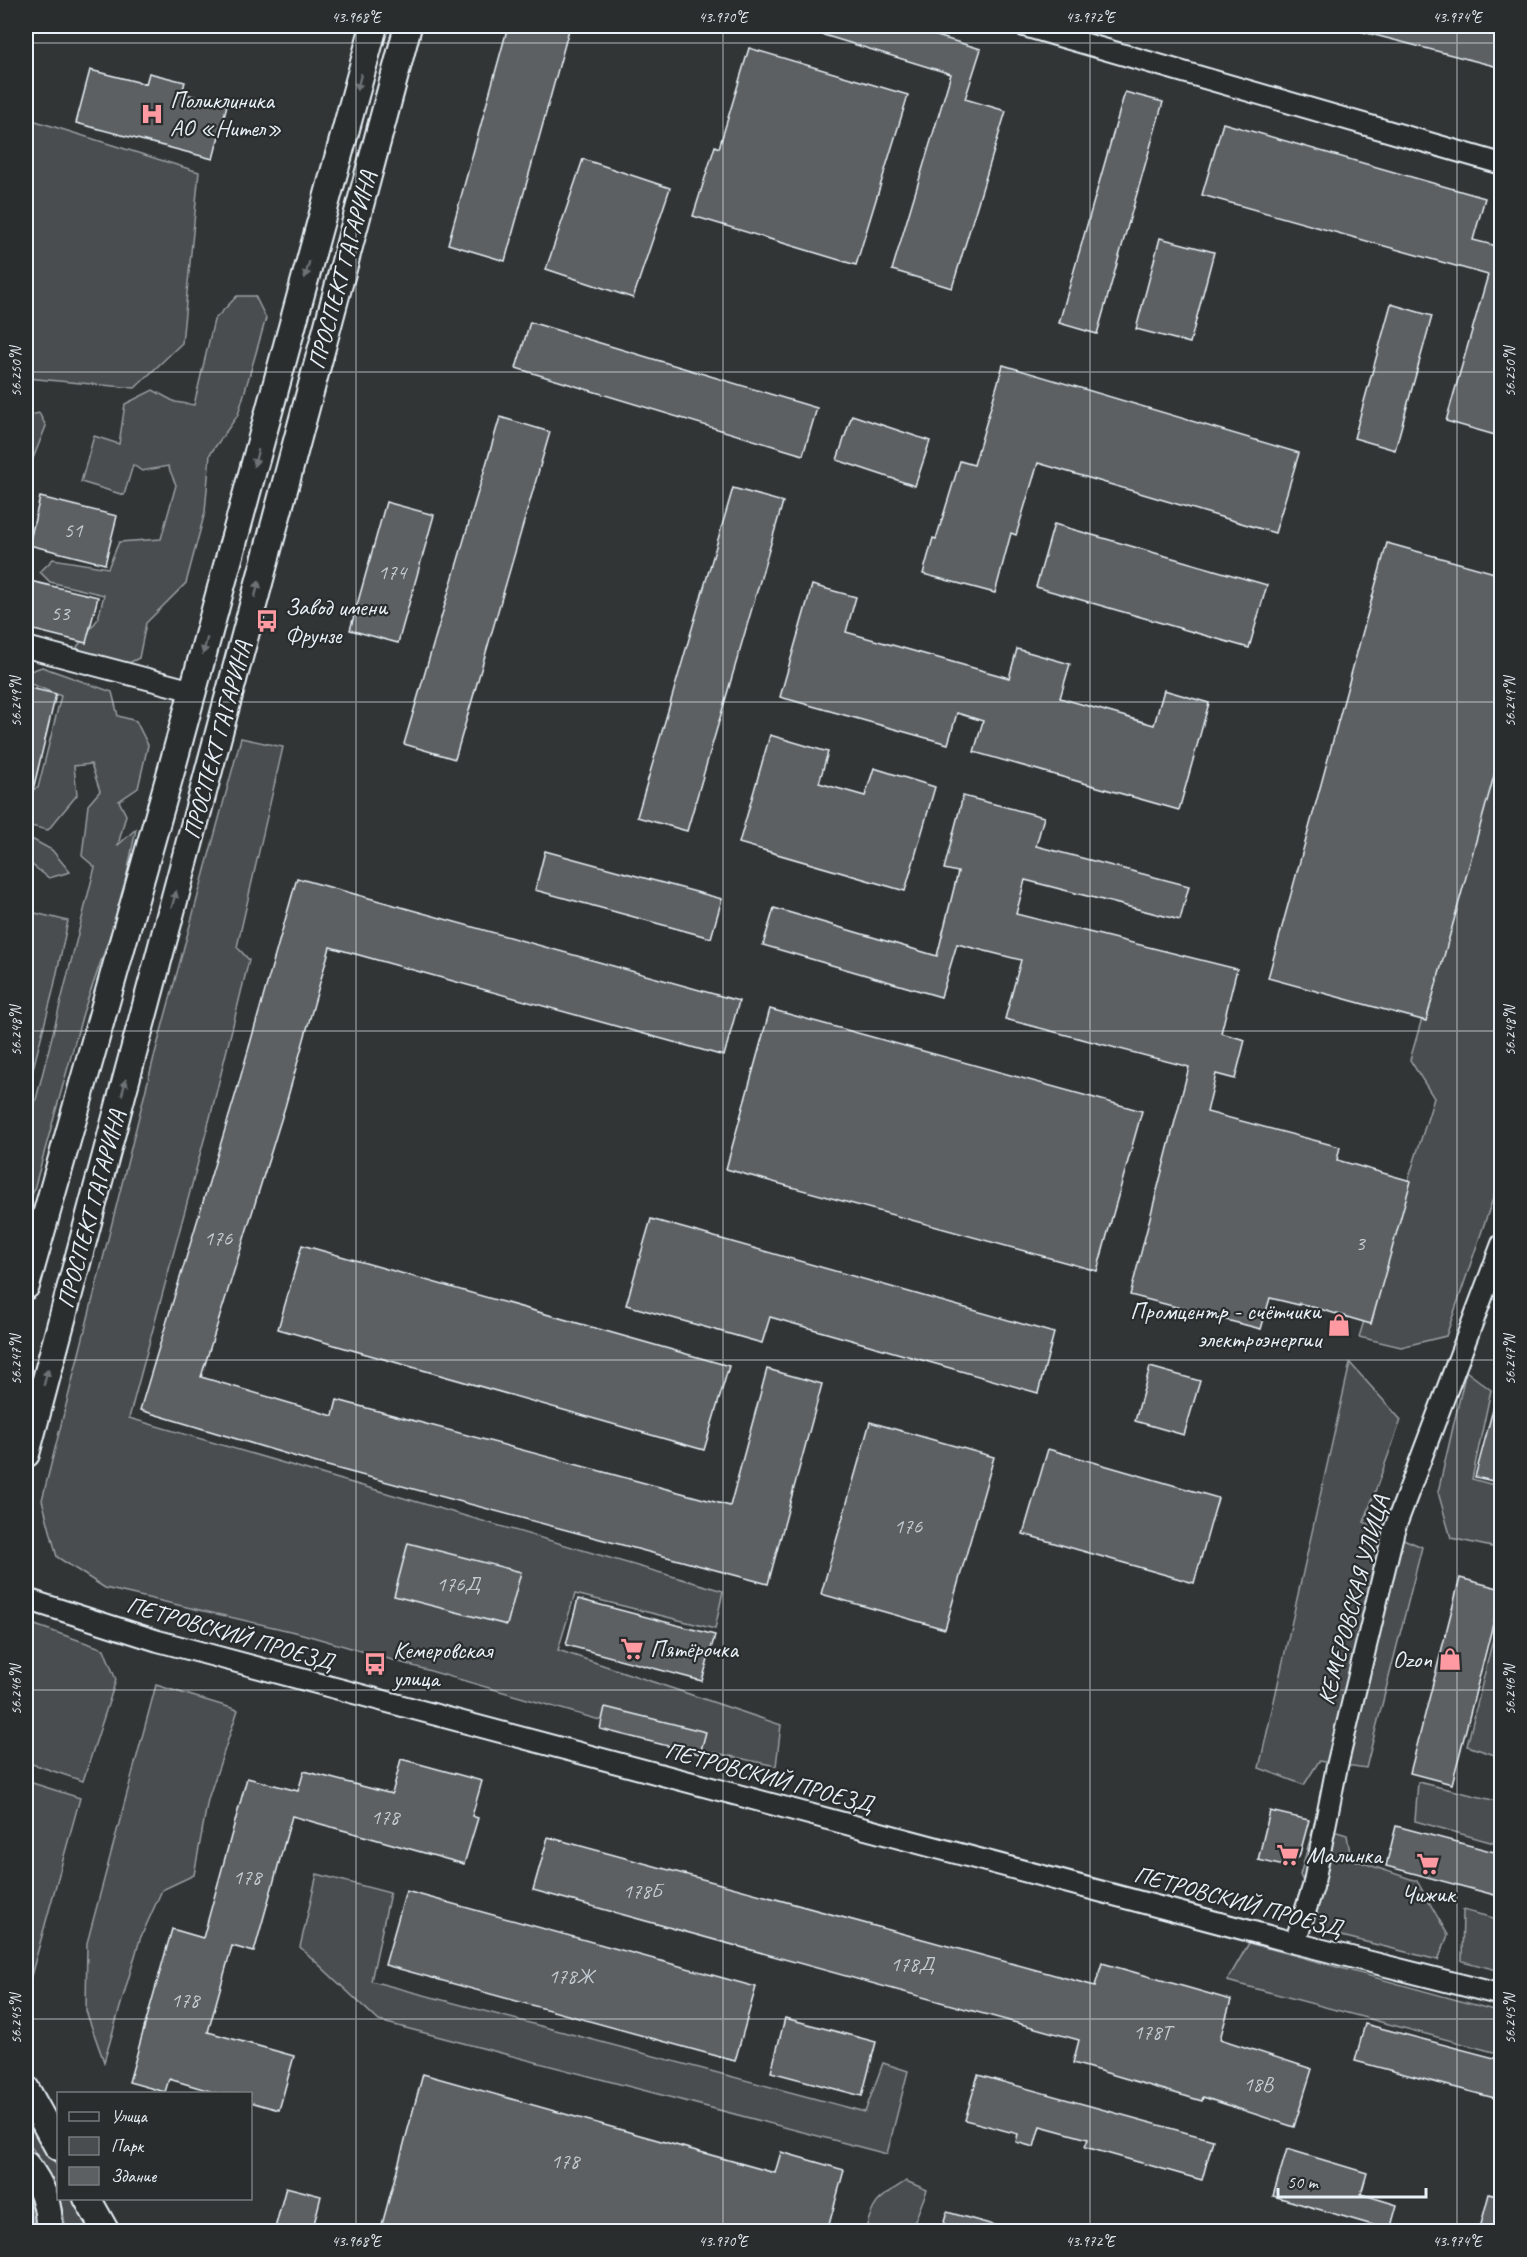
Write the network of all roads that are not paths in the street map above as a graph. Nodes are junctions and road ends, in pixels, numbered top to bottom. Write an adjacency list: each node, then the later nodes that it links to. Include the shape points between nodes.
1 (374, 26): 6 (main road, ПРОСПЕКТ ГАГАРИНА, one-way to 6)
2 (408, 26): 9 (main road, ПРОСПЕКТ ГАГАРИНА, one-way to 2)
3 (1024, 26): 4 (street)
4 (1502, 164)
5 (26, 647): 6 (street)
6 (193, 691): 8 (main road, ПРОСПЕКТ ГАГАРИНА)
7 (1502, 1244): 11 (street, КЕМЕРОВСКАЯ УЛИЦА, via 1394,1530 1337,1766 1313,1887)
8 (26, 1286)
9 (26, 1454)
10 (26, 1599): 11 (street, ПЕТРОВСКИЙ ПРОЕЗД, via 158,1641)
11 (1295, 1943): 12 (street, ПЕТРОВСКИЙ ПРОЕЗД)
12 (1502, 1995)
13 (26, 2088): 14 (main road)
14 (57, 2145)
15 (26, 2165): 17 (main road, via 38,2180 47,2204)
16 (88, 2200): 18 (main road)
17 (49, 2232)
18 (106, 2232)

